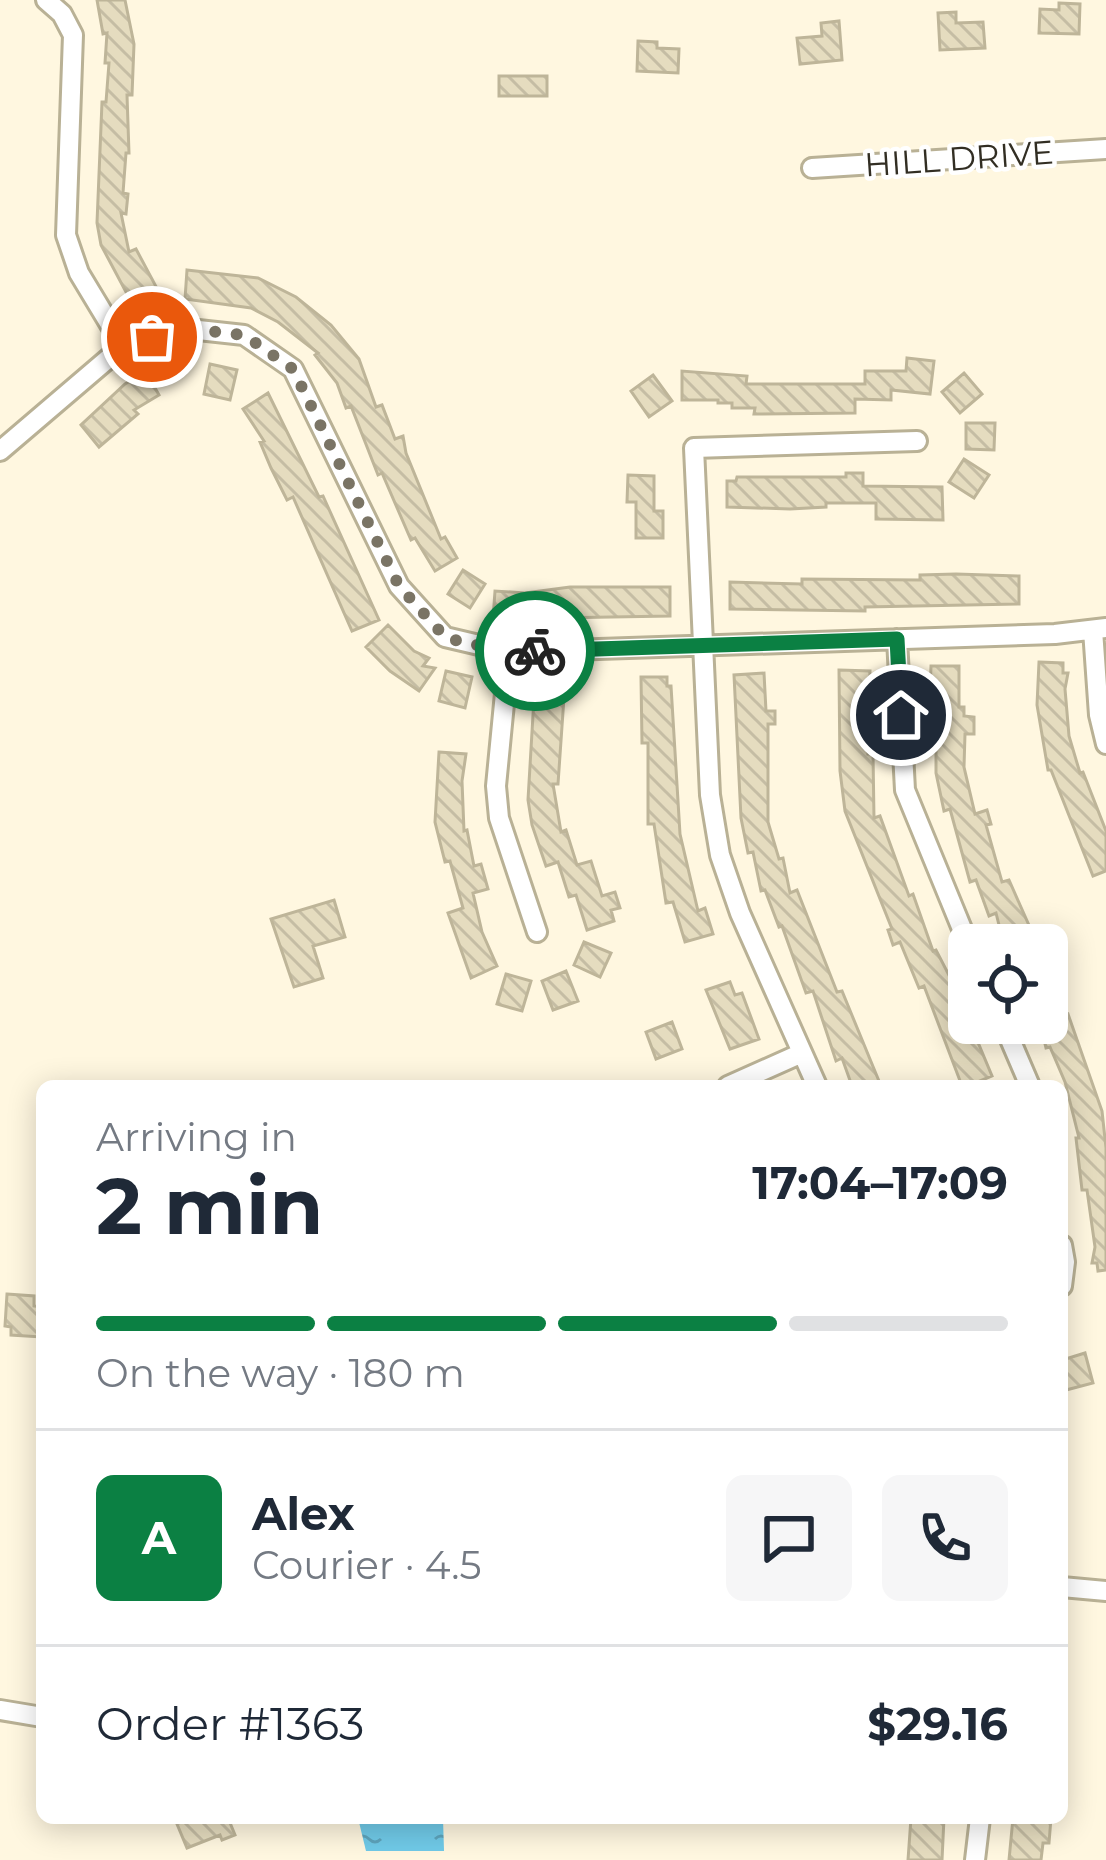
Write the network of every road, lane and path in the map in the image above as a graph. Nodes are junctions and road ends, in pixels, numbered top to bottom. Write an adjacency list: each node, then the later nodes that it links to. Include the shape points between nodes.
1 (46, 0): 4 (street, via 73,35 66,235)
2 (1106, 149): 3 (street, HILL DRIVE)
3 (812, 168)
4 (123, 346): 6 (street); 10 (street, via 180,328 244,335 293,369 399,586 446,638)
5 (917, 442): 9 (street, via 694,448)
6 (0, 451)
7 (1100, 629): 8 (street); 11 (street)
8 (897, 639): 9 (street); 12 (street, via 905,790)
9 (702, 646): 10 (street); 15 (street, via 720,855)
10 (509, 652): 13 (street, via 499,818)
11 (1106, 745)
12 (960, 924)
13 (537, 932)
14 (1012, 1044): 18 (street)
15 (802, 1053): 16 (street); 17 (street)
16 (741, 1080)
17 (814, 1080)
18 (1027, 1080)
19 (1068, 1588): 20 (street)
20 (1106, 1591)
21 (0, 1710): 22 (street)
22 (36, 1716)
23 (979, 1824): 24 (street)
24 (975, 1860)

